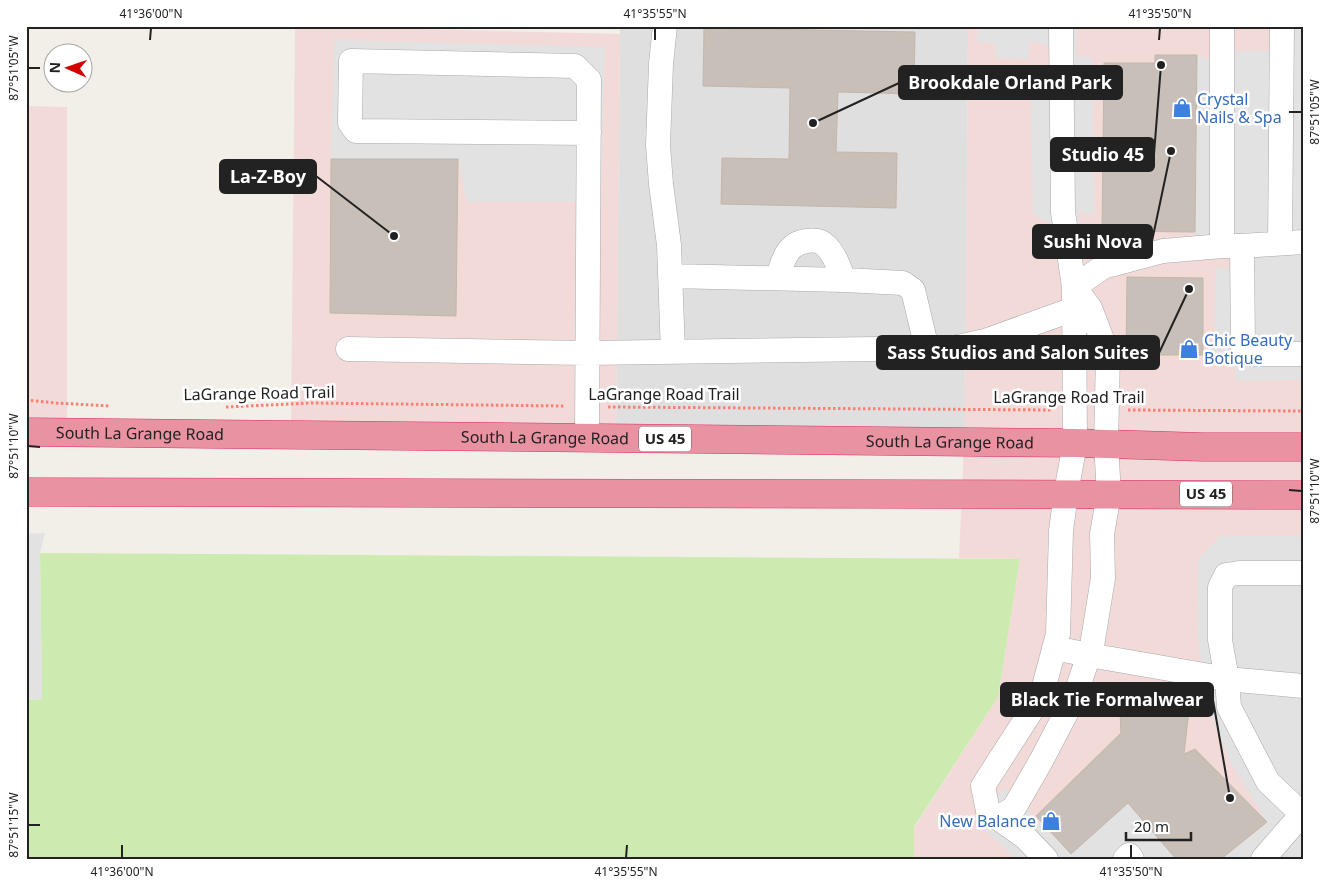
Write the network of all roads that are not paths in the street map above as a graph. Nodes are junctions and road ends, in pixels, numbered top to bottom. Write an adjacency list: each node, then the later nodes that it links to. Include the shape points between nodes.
1 (665, 26): 8 (lane, via 658,145)
2 (1061, 26): 11 (lane, via 1063,212)
3 (1222, 26): 7 (lane)
4 (1282, 26): 6 (lane)
5 (589, 133): 5 (lane, via 589,80 575,66 351,62 350,123 356,131); 15 (lane)
6 (1291, 242): 7 (lane)
7 (1232, 246): 11 (lane, via 1163,251 1103,267); 16 (lane, via 1242,348 1247,354)
8 (670, 276): 9 (lane); 14 (lane)
9 (778, 278): 10 (lane); 10 (lane, via 783,260 791,248 813,240 824,243 832,253)
10 (844, 280): 13 (lane, via 903,283 913,290)
11 (1074, 298): 13 (lane, via 976,343); 19 (lane); 20 (lane, via 1090,308 1108,355)
12 (348, 349): 15 (lane)
13 (926, 349): 14 (lane)
14 (673, 352): 15 (lane)
15 (588, 353): 18 (lane)
16 (1303, 354)
17 (26, 432): 18 (highway, South La Grange Road / US 45)
18 (587, 438): 19 (highway, South La Grange Road / US 45)
19 (1075, 443): 20 (highway, South La Grange Road / US 45); 23 (lane)
20 (1106, 444): 21 (highway, South La Grange Road / US 45); 24 (lane)
21 (1303, 447)
22 (26, 492): 23 (highway, US 45)
23 (1066, 494): 24 (highway, US 45); 27 (lane, via 1058,634)
24 (1109, 494): 25 (highway, US 45); 28 (lane, via 1102,534 1103,578)
25 (1303, 495)
26 (1303, 573): 29 (lane, via 1239,572 1226,575 1220,587 1220,640)
27 (1054, 648): 28 (lane); 32 (lane, via 1042,694 983,786 988,811)
28 (1089, 655): 29 (lane); 32 (lane, via 1075,696 1041,761 1014,808)
29 (1227, 679): 30 (lane); 31 (lane, via 1229,707 1268,782)
30 (1303, 686)
31 (1302, 814): 36 (lane)
32 (998, 818): 33 (lane, via 1025,837)
33 (1046, 859)
34 (1125, 859): 35 (lane, via 1129,855)
35 (1132, 859)
36 (1263, 859)

